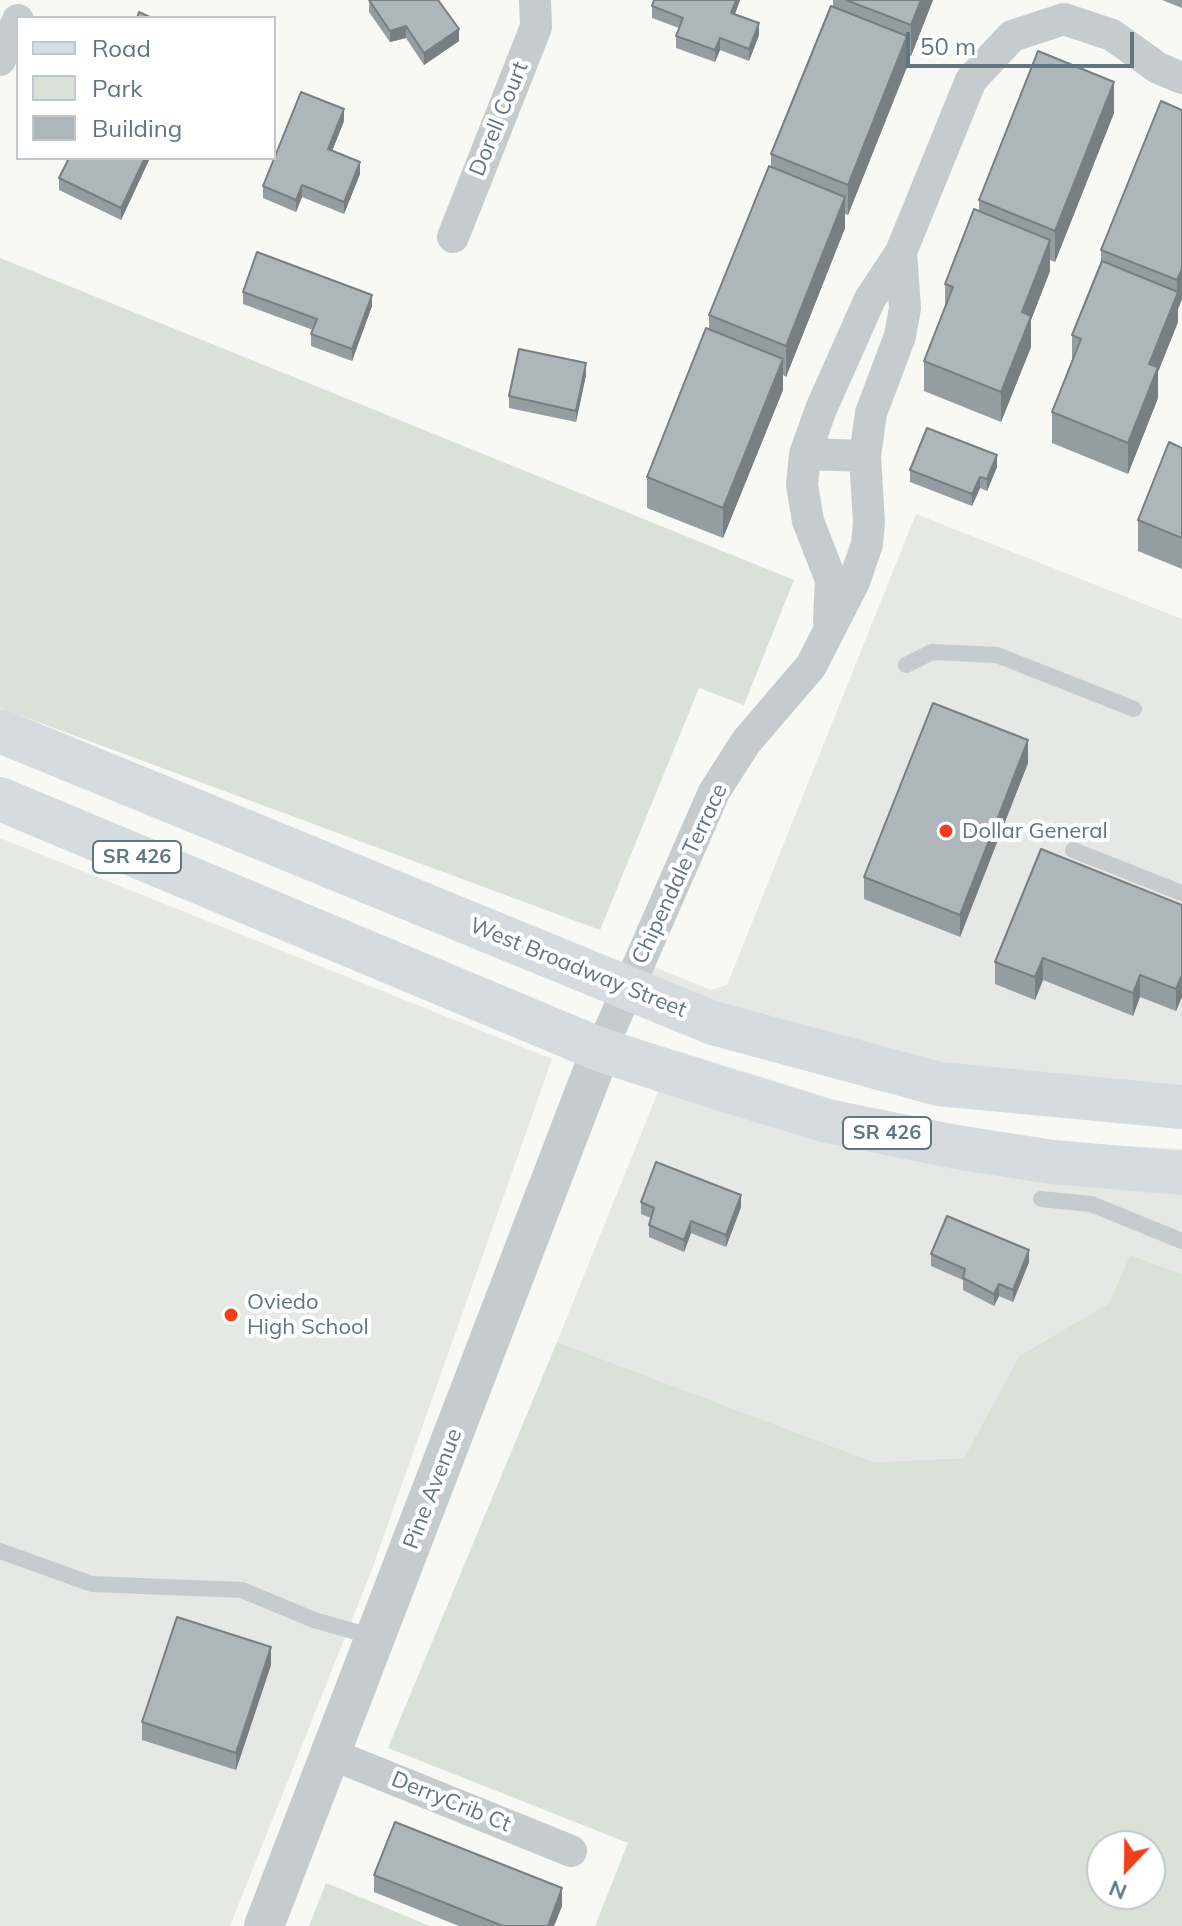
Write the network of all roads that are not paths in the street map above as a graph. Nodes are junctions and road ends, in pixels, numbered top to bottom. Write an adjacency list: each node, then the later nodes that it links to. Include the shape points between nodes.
1 (535, 0): 5 (street, Dorell Court, via 536,27)
2 (16, 24): 3 (street)
3 (0, 60)
4 (1182, 78): 6 (street, Chipendale Terrace, via 1158,68 1112,35 1064,19 1012,36 971,80)
5 (453, 237)
6 (901, 252): 7 (street, Chipendale Terrace, via 870,299); 8 (street, Chipendale Terrace, via 905,308 871,413)
7 (805, 454): 8 (street); 9 (street, Chipendale Terrace, via 802,485)
8 (865, 456): 10 (street, Chipendale Terrace)
9 (816, 543): 10 (street); 11 (street, Chipendale Terrace, via 831,580)
10 (867, 544): 11 (street, Chipendale Terrace)
11 (829, 628): 18 (street, Chipendale Terrace, via 811,666 746,742 714,792)
12 (906, 665): 13 (lane, via 932,652 997,655)
13 (1134, 709)
14 (4, 734): 18 (main road, West Broadway Street / SR 426)
15 (0, 799): 19 (main road, SR 426)
16 (1073, 850): 17 (lane)
17 (1182, 893)
18 (627, 989): 19 (street, Chipendale Terrace); 20 (main road, West Broadway Street / SR 426, via 713,1023 939,1084)
19 (601, 1050): 21 (main road, SR 426, via 827,1121 1052,1162); 25 (street, Pine Avenue)
20 (1180, 1103)
21 (1182, 1173)
22 (1041, 1199): 23 (lane, via 1091,1204)
23 (1182, 1241)
24 (0, 1551): 25 (lane, via 92,1584 242,1590)
25 (376, 1638): 26 (street, Pine Avenue)
26 (331, 1754): 27 (street, DerryCrib Ct); 28 (street, Pine Avenue)
27 (571, 1851)
28 (264, 1926)

